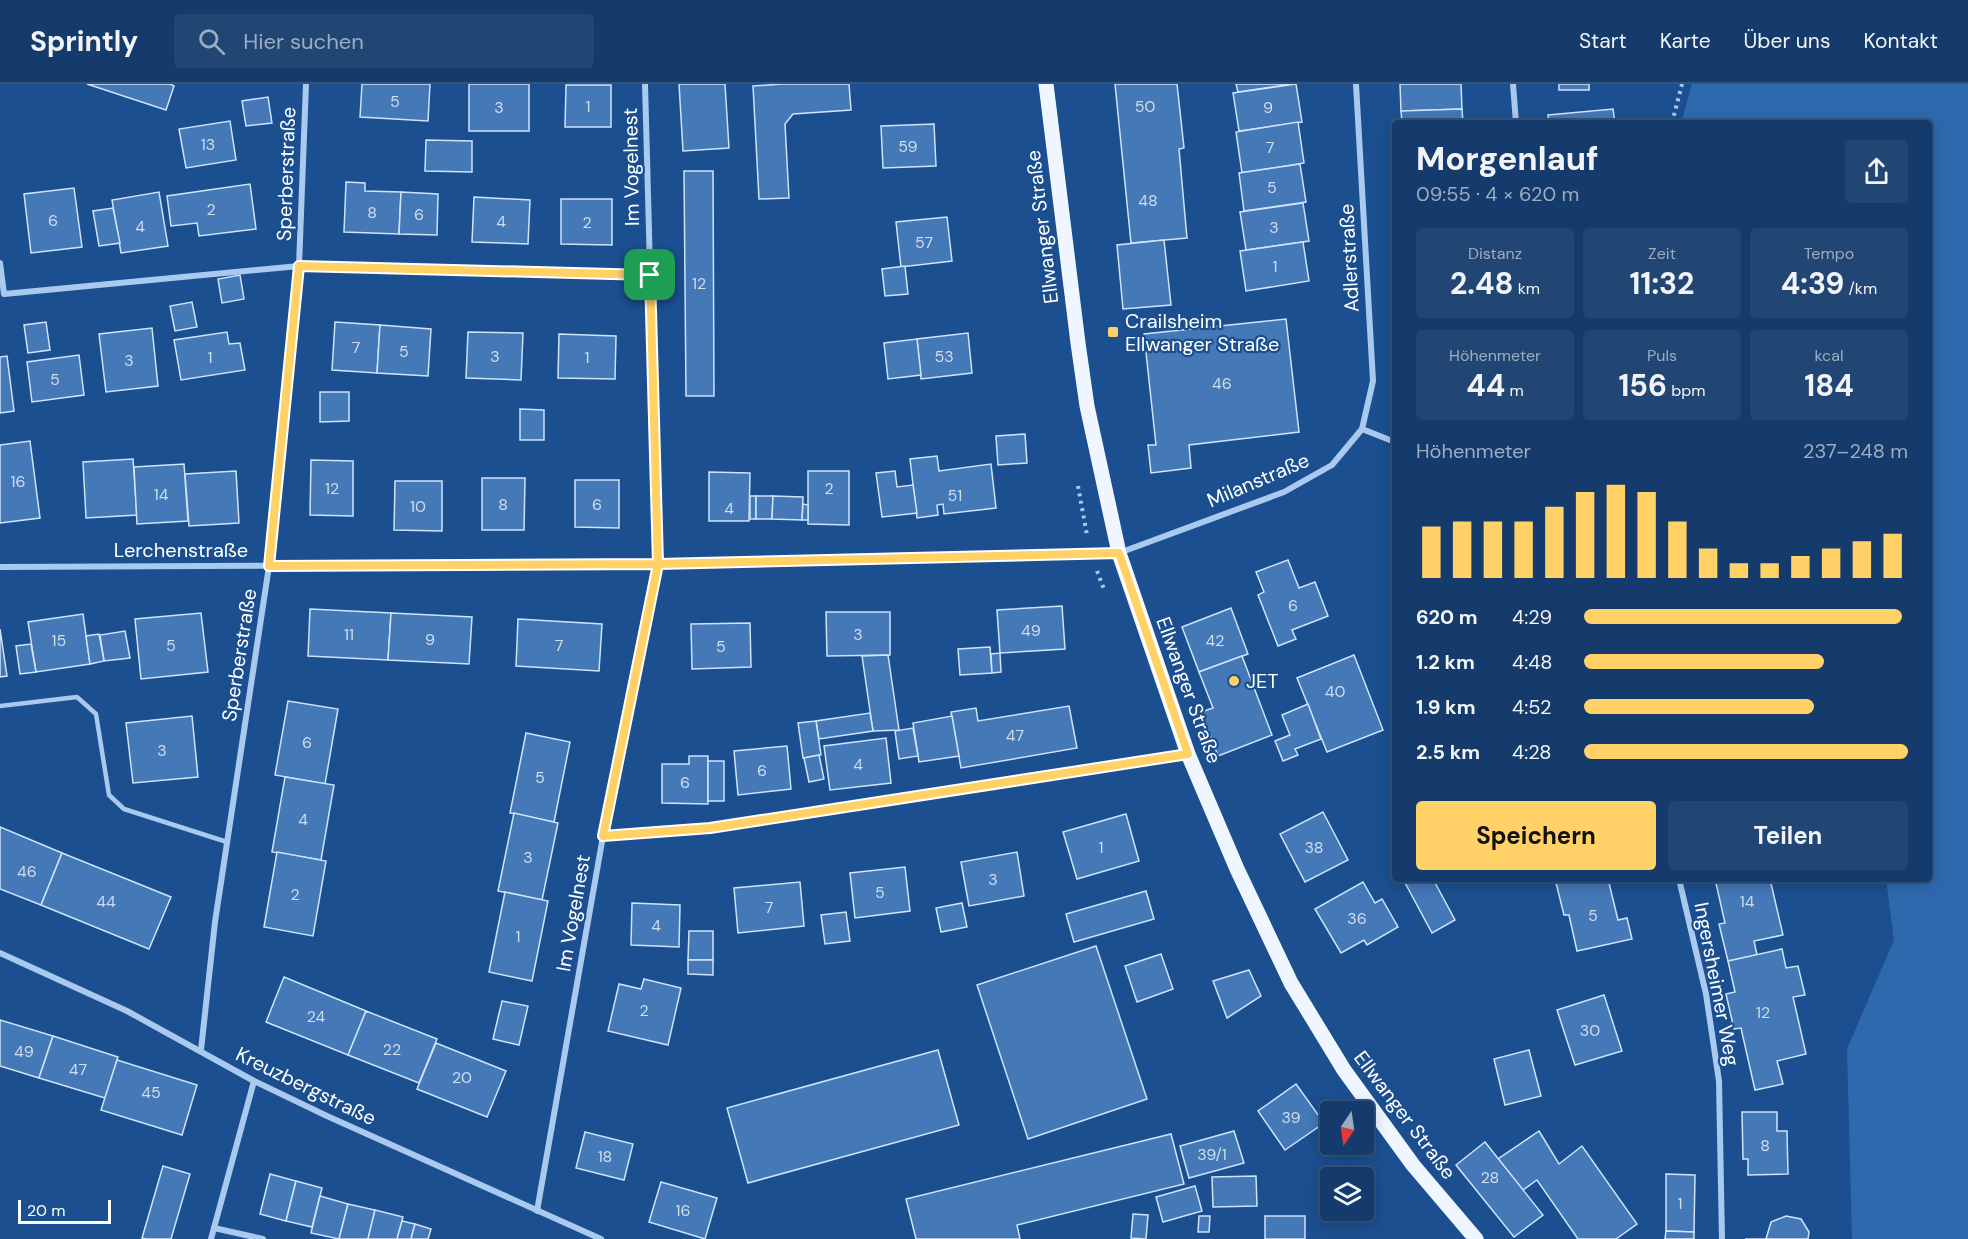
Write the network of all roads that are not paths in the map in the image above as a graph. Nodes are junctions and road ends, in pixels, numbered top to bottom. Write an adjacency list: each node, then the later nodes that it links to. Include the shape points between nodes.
1 (306, 84): 8 (street, Sperberstraße)
2 (645, 84): 9 (street, Im Vogelnest)
3 (1046, 84): 12 (main road, Ellwanger Straße, via 1087,406)
4 (1356, 84): 10 (street, Adlerstraße, via 1373,381)
5 (1513, 84): 6 (street)
6 (1516, 120)
7 (0, 263): 8 (street, via 4,294)
8 (299, 266): 9 (street); 14 (street, Sperberstraße)
9 (650, 275): 13 (street, Im Vogelnest)
10 (1362, 429): 11 (street); 12 (street, Milanstraße, via 1332,465 1284,492)
11 (1392, 441)
12 (1119, 553): 13 (street, Lerchenstraße); 17 (main road, Ellwanger Straße)
13 (658, 564): 14 (street, Lerchenstraße); 18 (street, Im Vogelnest)
14 (269, 566): 15 (street, Lerchenstraße); 19 (street, Sperberstraße)
15 (0, 567)
16 (0, 706): 19 (lane, via 77,697 96,714 109,795 124,809)
17 (1188, 754): 18 (street, via 710,828); 29 (main road, Ellwanger Straße, via 1291,983 1351,1080 1413,1165)
18 (603, 836): 24 (street, Im Vogelnest)
19 (227, 842): 22 (street, Sperberstraße)
20 (1680, 882): 30 (street, Ingersheimer Weg, via 1706,994 1719,1081)
21 (0, 953): 22 (street, Kreuzbergstraße)
22 (201, 1050): 23 (street, Kreuzbergstraße)
23 (254, 1081): 24 (street, Kreuzbergstraße); 25 (street)
24 (537, 1210): 28 (street, Kreuzbergstraße)
25 (214, 1228): 26 (street); 27 (street)
26 (211, 1239)
27 (263, 1239)
28 (601, 1239)
29 (1476, 1239)
30 (1722, 1239)

